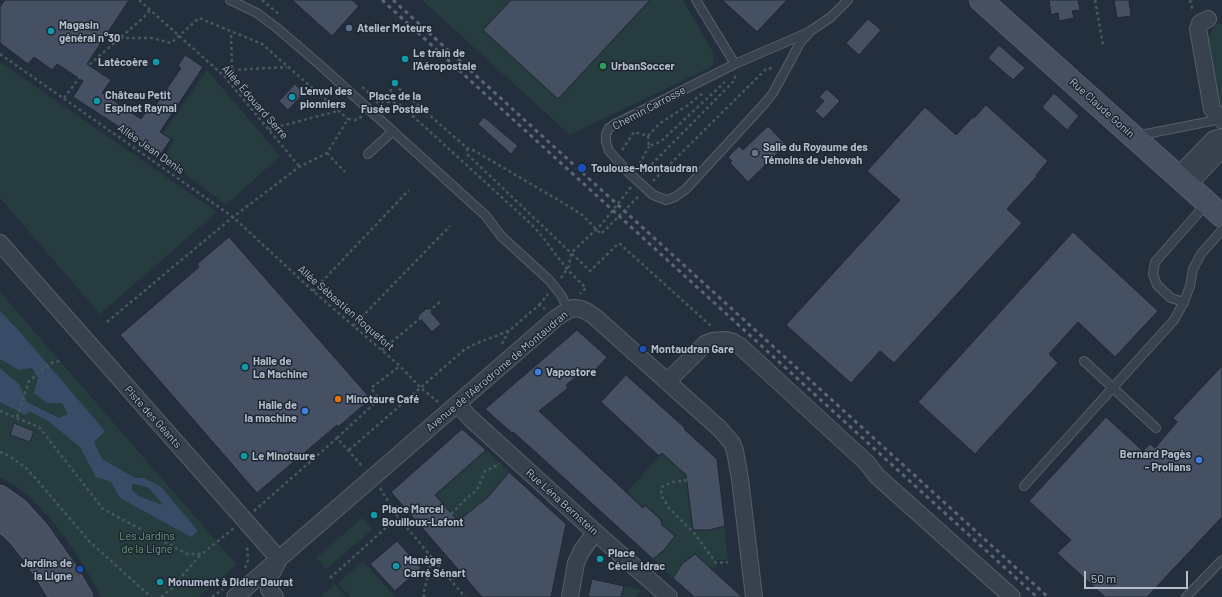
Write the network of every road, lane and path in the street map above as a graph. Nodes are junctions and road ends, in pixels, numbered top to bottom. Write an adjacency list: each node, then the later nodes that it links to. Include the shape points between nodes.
1 (139, 0): 10 (path, Allée Édouard Serre)
2 (230, 0): 34 (lane, via 277,28)
3 (262, 0): 11 (path)
4 (696, 0): 19 (lane)
5 (843, 0): 9 (lane, Chemin Carrosse)
6 (848, 0): 9 (lane, Chemin Carrosse)
7 (981, 0): 36 (street, Rue Claude Gonin)
8 (1095, 0): 17 (path)
9 (838, 9): 14 (lane, Chemin Carrosse)
10 (150, 10): 15 (path, Allée Édouard Serre); 16 (path)
11 (283, 18)
12 (1208, 19): 32 (street, via 1200,23 1198,29 1212,109)
13 (231, 32): 15 (path, via 199,18); 20 (path, via 262,44); 22 (path)
14 (809, 32): 19 (lane, Chemin Carrosse); 19 (lane, Chemin Carrosse, bridge, via 800,43 773,93 686,189 666,200 653,195 609,151 606,134 609,128)
15 (178, 35): 16 (path, via 171,42 152,38); 23 (path, Allée Édouard Serre)
16 (120, 38): 26 (path, via 89,65)
17 (1103, 45)
18 (0, 54): 26 (path, Allée Jean Denis)
19 (735, 64)
20 (288, 67): 22 (path); 29 (path)
21 (766, 69): 50 (path)
22 (232, 70): 23 (path)
23 (224, 76): 33 (path, Allée Édouard Serre)
24 (361, 86): 27 (path)
25 (707, 90): 35 (path, via 659,124)
26 (64, 98): 54 (path, Allée Jean Denis)
27 (379, 101): 28 (path); 39 (path, via 396,86); 60 (path, via 404,107 531,224 567,269)
28 (374, 105)
29 (339, 111): 31 (path); 33 (path)
30 (364, 115): 31 (path, via 357,120)
31 (348, 119): 42 (path)
32 (1222, 120): 36 (lane)
33 (269, 129): 45 (path, Allée Édouard Serre)
34 (393, 131): 43 (lane); 64 (lane, via 486,216 501,236 549,280 565,303)
35 (648, 136): 38 (path); 41 (path, via 634,132)
36 (1134, 137): 48 (street, Rue Claude Gonin)
37 (1222, 137): 48 (street, via 1214,139)
38 (649, 146): 44 (path); 47 (path, via 660,142 730,77 736,77)
39 (467, 148): 56 (path, via 570,207); 67 (path, via 468,155 590,271 619,243 719,333)
40 (1222, 149): 48 (street)
41 (620, 152)
42 (327, 153): 45 (path); 46 (path)
43 (368, 154)
44 (639, 165)
45 (299, 167): 54 (path)
46 (345, 172)
47 (639, 178)
48 (1183, 181): 53 (street, Rue Claude Gonin)
49 (634, 184): 56 (path)
50 (648, 186)
51 (409, 190): 61 (path)
52 (643, 191): 56 (path, via 601,234)
53 (1215, 209): 63 (lane, via 1155,262 1153,274 1157,285 1171,298)
54 (233, 217): 61 (path, Allée Sébastien Roquefort); 65 (path)
55 (450, 226): 66 (path)
56 (597, 229): 59 (path)
57 (1222, 230): 63 (lane, via 1201,254 1193,269)
58 (0, 243): 90 (street, Piste des Géants)
59 (574, 250)
60 (586, 288)
61 (313, 291): 66 (path, Allée Sébastien Roquefort)
62 (440, 301): 68 (path)
63 (1184, 302): 74 (lane, via 1174,320)
64 (562, 314): 72 (street, Avenue de l'Aérodrome de Montaudran, via 573,308 588,312); 73 (path, via 539,305 510,330 465,349); 75 (street, Avenue de l'Aérodrome de Montaudran)
65 (107, 322)
66 (353, 326): 68 (path, Allée Sébastien Roquefort)
67 (720, 340): 72 (street, via 705,344); 111 (street, via 740,346 868,463 877,476)
68 (382, 350): 71 (path, Allée Sébastien Roquefort)
69 (60, 361): 77 (path, via 51,363 29,381)
70 (1084, 361): 74 (lane)
71 (400, 366): 73 (path, Allée Sébastien Roquefort); 79 (path, via 371,388 379,399)
72 (667, 382): 110 (street, Avenue de l'Aérodrome de Montaudran, via 732,443 740,478)
73 (421, 388): 75 (path, Allée Sébastien Roquefort); 80 (path)
74 (1113, 388): 78 (lane); 85 (lane)
75 (453, 408): 83 (street, Avenue de l'Aérodrome de Montaudran); 92 (street, Rue Léna Bernstein, via 475,422)
76 (0, 411): 77 (path)
77 (17, 417): 94 (path, via 40,427 103,509 187,554)
78 (1156, 428)
79 (337, 438): 80 (path); 90 (path)
80 (349, 450): 83 (path)
81 (0, 452): 102 (path, via 25,467 89,542)
82 (500, 464): 87 (path, via 485,471 477,490)
83 (373, 478): 88 (path); 95 (street, Avenue de l'Aérodrome de Montaudran)
84 (687, 480): 93 (path, via 672,482 662,487 661,495 669,508)
85 (1024, 486)
86 (0, 497): 101 (street, via 18,510 38,532)
87 (451, 514)
88 (398, 517): 96 (path); 99 (path)
89 (0, 519): 100 (street, via 20,536)
90 (245, 520): 94 (path); 95 (street, Piste des Géants)
91 (695, 530): 93 (path)
92 (595, 532): 108 (street, via 576,563); 109 (street, Rue Léna Bernstein)
93 (696, 535): 98 (path, via 716,563)
94 (202, 554): 103 (path)
95 (279, 559): 104 (street, Avenue de l'Aérodrome de Montaudran); 105 (street, via 268,578 269,589)
96 (432, 559): 106 (path, via 423,595); 107 (path)
97 (1222, 560): 112 (lane)
98 (728, 562)
99 (330, 578)
100 (62, 597)
101 (81, 597)
102 (151, 597)
103 (161, 597)
104 (235, 597)
105 (275, 597)
106 (425, 597)
107 (465, 597)
108 (570, 597)
109 (669, 597)
110 (754, 597)
111 (1012, 597)
112 (1186, 597)

